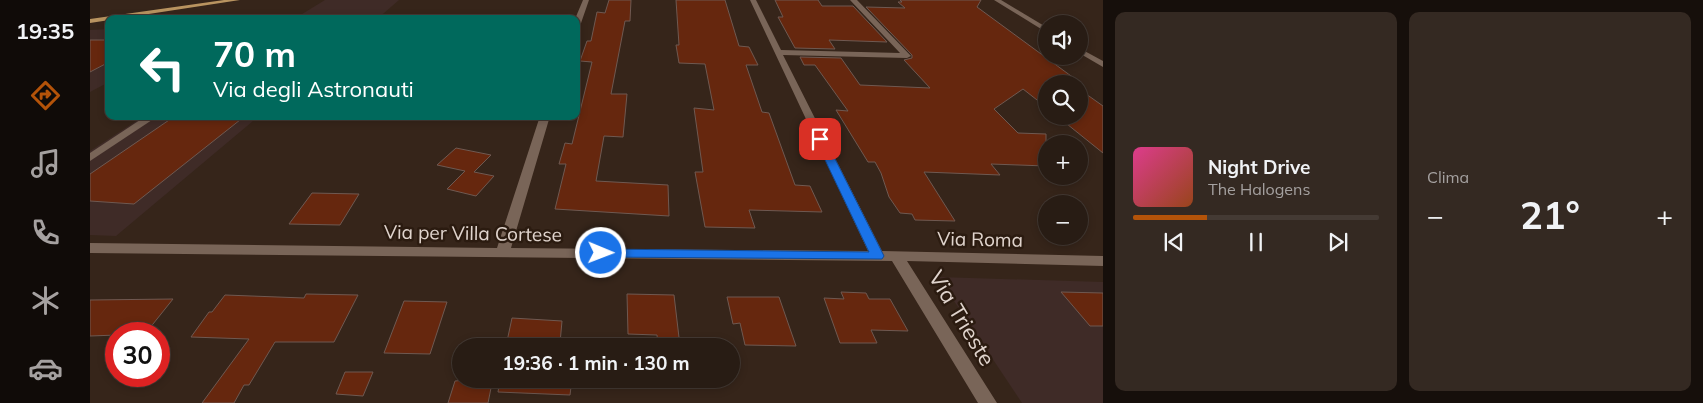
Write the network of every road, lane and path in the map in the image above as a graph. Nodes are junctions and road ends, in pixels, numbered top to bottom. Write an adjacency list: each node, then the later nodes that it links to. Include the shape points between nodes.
1 (209, 0): 9 (main road)
2 (237, 0): 7 (main road)
3 (586, 0): 8 (street)
4 (753, 0): 13 (street)
5 (853, 0): 13 (street, via 907,56)
6 (997, 0): 12 (street)
7 (132, 15)
8 (580, 16)
9 (90, 17)
10 (105, 19): 11 (main road)
11 (90, 21)
12 (1038, 25)
13 (777, 52): 22 (street)
14 (1088, 56): 15 (street)
15 (1103, 65)
16 (148, 120): 18 (street)
17 (544, 120): 20 (street)
18 (90, 158)
19 (90, 248): 20 (street, Via per Villa Cortese)
20 (503, 252): 21 (street, Via per Villa Cortese)
21 (856, 256): 22 (street, Via Roma)
22 (877, 256): 23 (street, Via Roma)
23 (897, 257): 24 (street, Via Roma); 25 (street, Via Trieste)
24 (1103, 261)
25 (988, 403)

